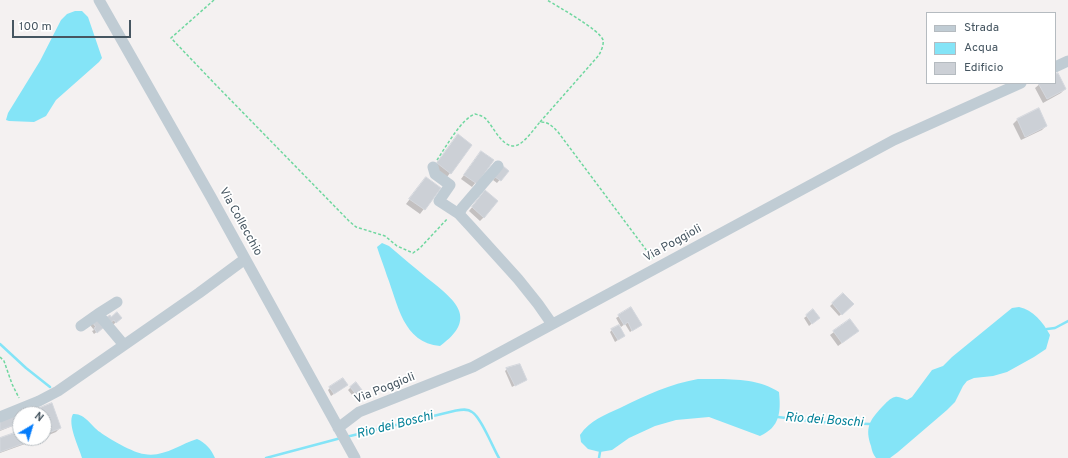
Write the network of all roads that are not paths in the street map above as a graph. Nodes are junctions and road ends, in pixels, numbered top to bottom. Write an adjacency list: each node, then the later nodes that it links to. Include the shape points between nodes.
1 (99, 0): 8 (street, Via Collecchio)
2 (1068, 61): 3 (street)
3 (1056, 67)
4 (1019, 84): 11 (street, Via Poggioli, via 894,140)
5 (498, 166): 7 (street)
6 (433, 167): 7 (street, via 435,174 450,184 439,201)
7 (456, 212): 11 (street, via 518,280)
8 (245, 259): 13 (street); 17 (street, Via Collecchio)
9 (117, 302): 10 (street)
10 (98, 314): 12 (street); 13 (street)
11 (552, 324): 17 (street, Via Poggioli, via 466,370 359,412)
12 (81, 326)
13 (124, 345): 14 (street)
14 (33, 406)
15 (12, 414): 16 (street)
16 (0, 417)
17 (338, 428): 18 (street, Via Collecchio)
18 (355, 458)

